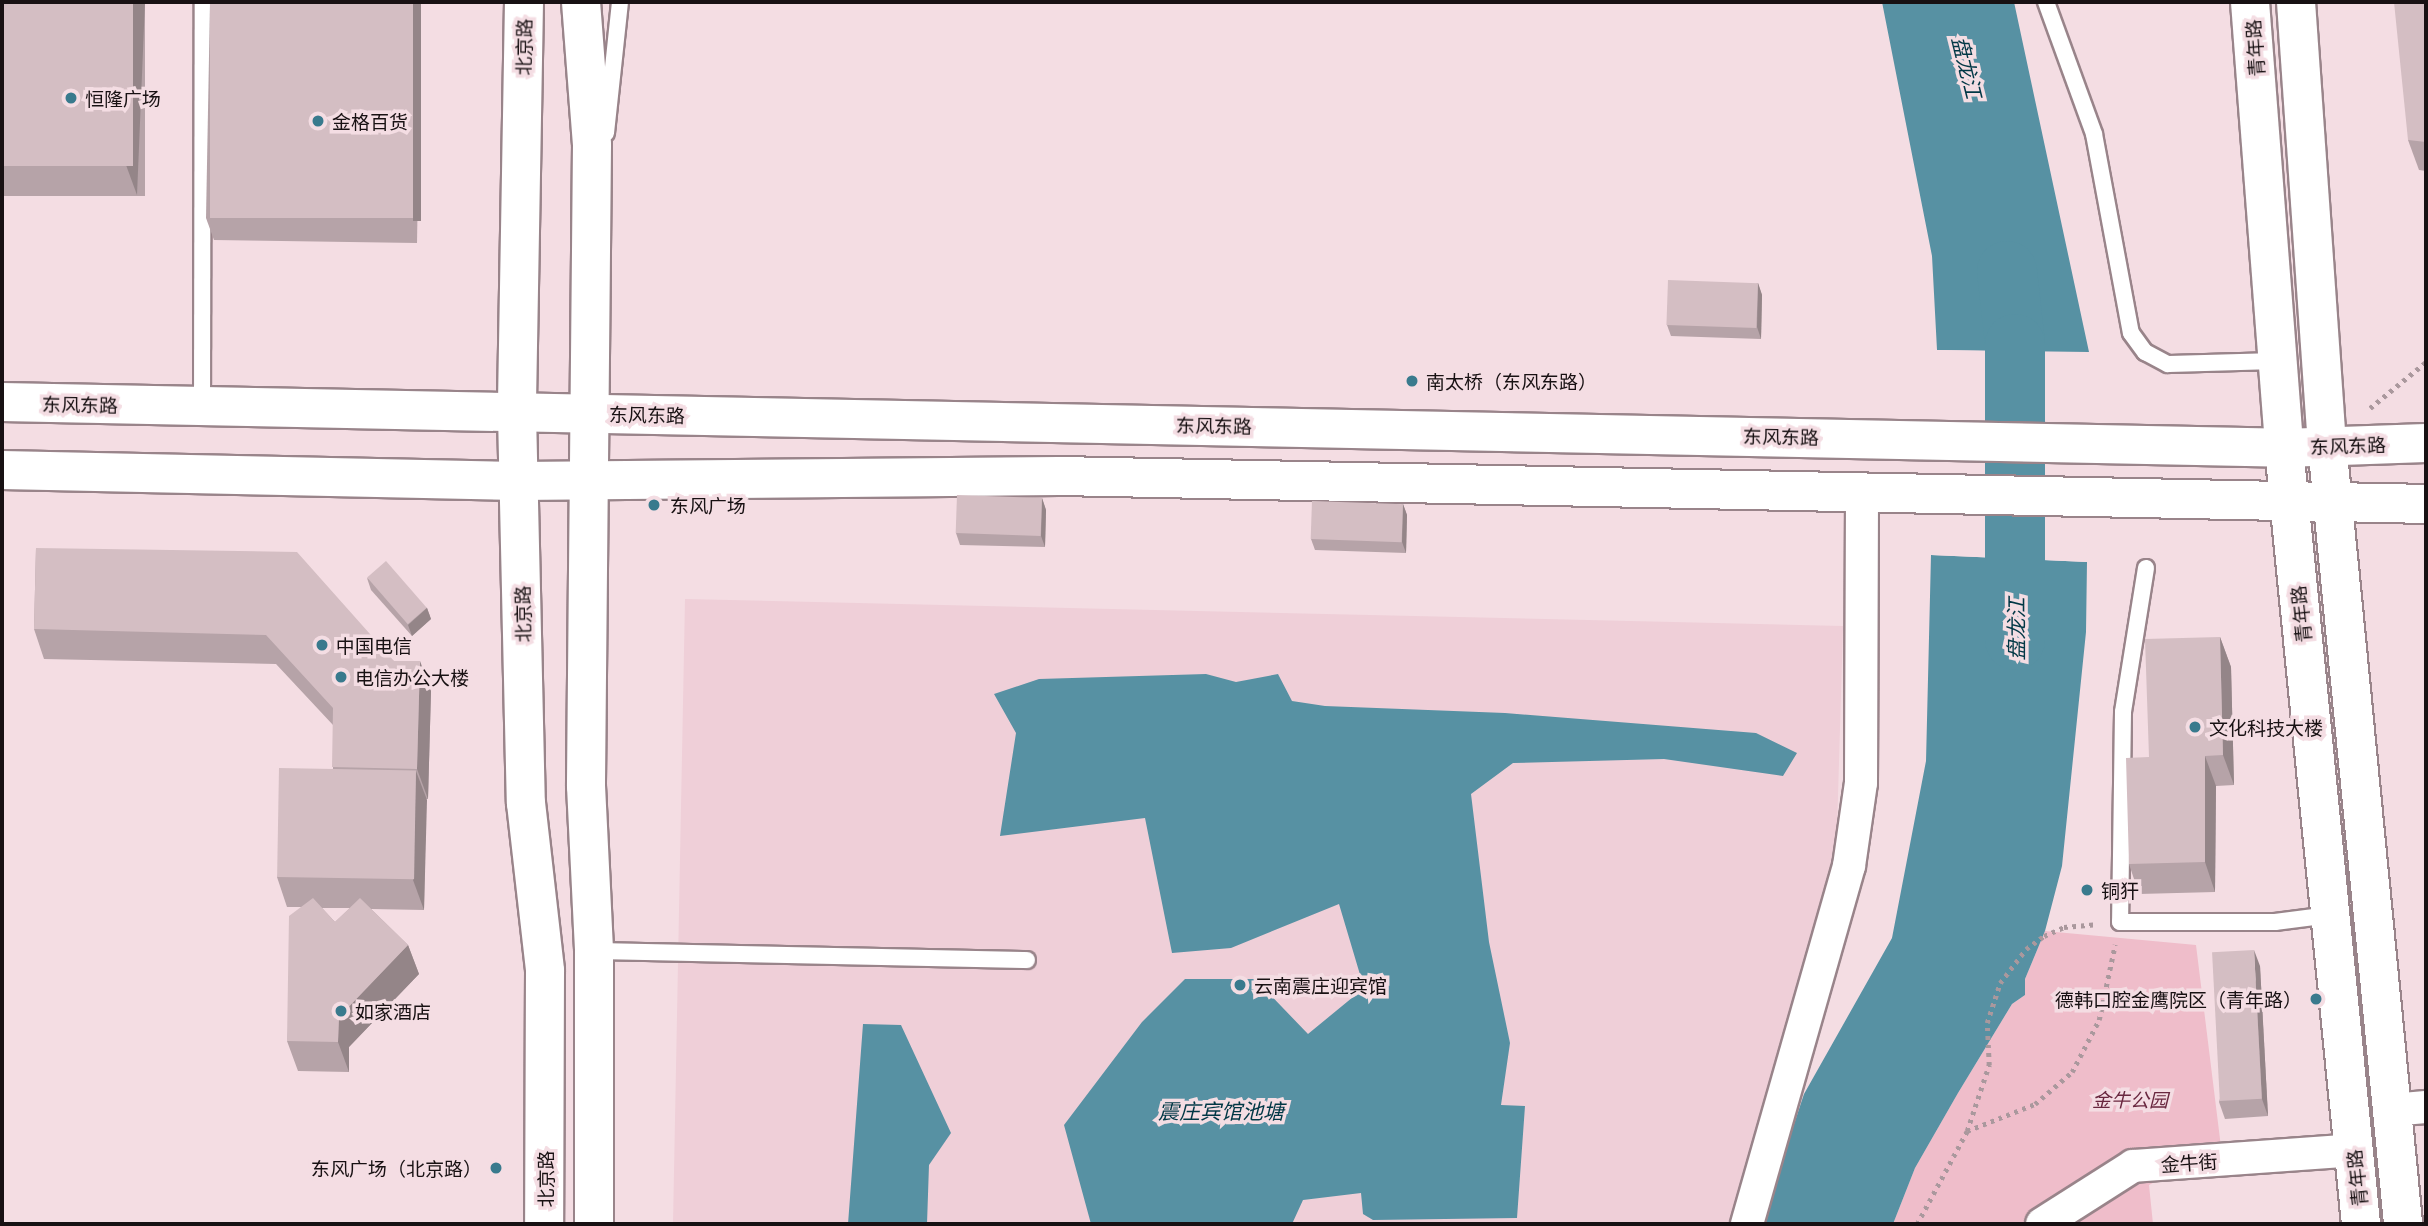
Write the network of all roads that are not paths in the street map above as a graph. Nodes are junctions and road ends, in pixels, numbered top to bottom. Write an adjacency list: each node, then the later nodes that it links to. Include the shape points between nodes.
1 (203, 2): 11 (lane)
2 (524, 2): 13 (main road, 北京路)
3 (581, 2): 8 (main road, via 592,145)
4 (620, 2): 8 (lane)
5 (2046, 2): 9 (lane, via 2094,134 2131,333 2145,352 2168,364)
6 (2250, 2): 9 (main road, 青年路)
7 (2296, 2): 15 (main road)
8 (590, 250): 12 (main road)
9 (2277, 361): 16 (main road, 青年路)
10 (2, 402): 11 (main road, 东风东路)
11 (202, 407): 13 (main road, 东风东路)
12 (587, 413): 13 (main road, 东风东路); 16 (main road, 东风东路); 18 (main road)
13 (517, 414): 19 (main road, 北京路)
14 (2426, 443): 15 (main road, 东风东路)
15 (2327, 444): 16 (main road, 东风东路); 22 (main road)
16 (2284, 448): 21 (main road, 青年路)
17 (2, 471): 19 (main road)
18 (587, 479): 19 (main road); 20 (main road, via 1059,476); 26 (main road, via 586,786)
19 (519, 481): 30 (main road, 北京路, via 526,803 545,971)
20 (1862, 493): 21 (main road); 32 (street, via 1861,783 1849,866)
21 (2289, 503): 22 (main road); 25 (main road, 青年路)
22 (2333, 504): 23 (main road); 28 (main road)
23 (2426, 504)
24 (2146, 568): 25 (lane, via 2123,712 2120,922 2275,922)
25 (2330, 915): 29 (main road, 青年路)
26 (594, 951): 27 (lane); 31 (main road)
27 (1027, 960)
28 (2409, 1108): 35 (main road)
29 (2354, 1150): 33 (street, 金牛街, via 2133,1166); 34 (main road, 青年路)
30 (544, 1224)
31 (594, 1224)
32 (1747, 1224)
33 (2042, 1224)
34 (2361, 1224)
35 (2403, 1224)

